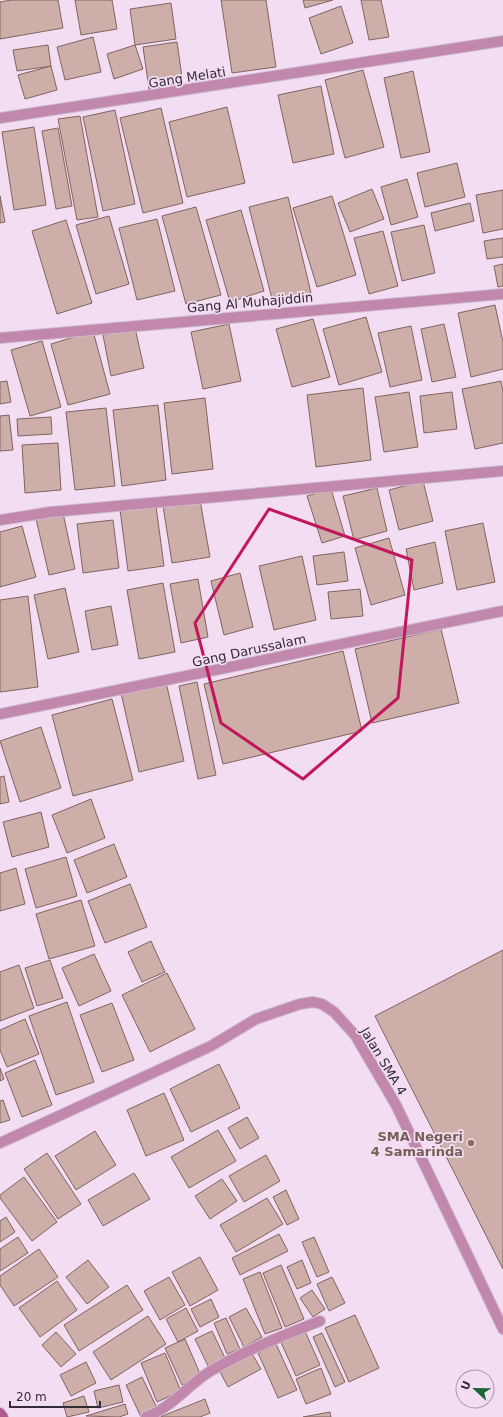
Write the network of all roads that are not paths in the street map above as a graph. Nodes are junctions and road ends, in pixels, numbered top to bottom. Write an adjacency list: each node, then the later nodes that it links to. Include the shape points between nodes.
1 (503, 41): 2 (street, Gang Melati)
2 (0, 118)
3 (503, 294): 4 (street, Gang Al Muhajiddin)
4 (0, 338)
5 (503, 471): 6 (street, via 51,512)
6 (0, 520)
7 (503, 611): 8 (street, Gang Darussalam)
8 (0, 714)
9 (0, 1142): 11 (street, Jalan SMA 4, via 211,1046 256,1019 300,1004 322,1004 334,1012 355,1035 396,1105)
10 (320, 1321): 14 (street, via 276,1338 208,1372 160,1412)
11 (503, 1329)
12 (0, 1413): 13 (main road)
13 (2, 1417)
14 (146, 1417)

